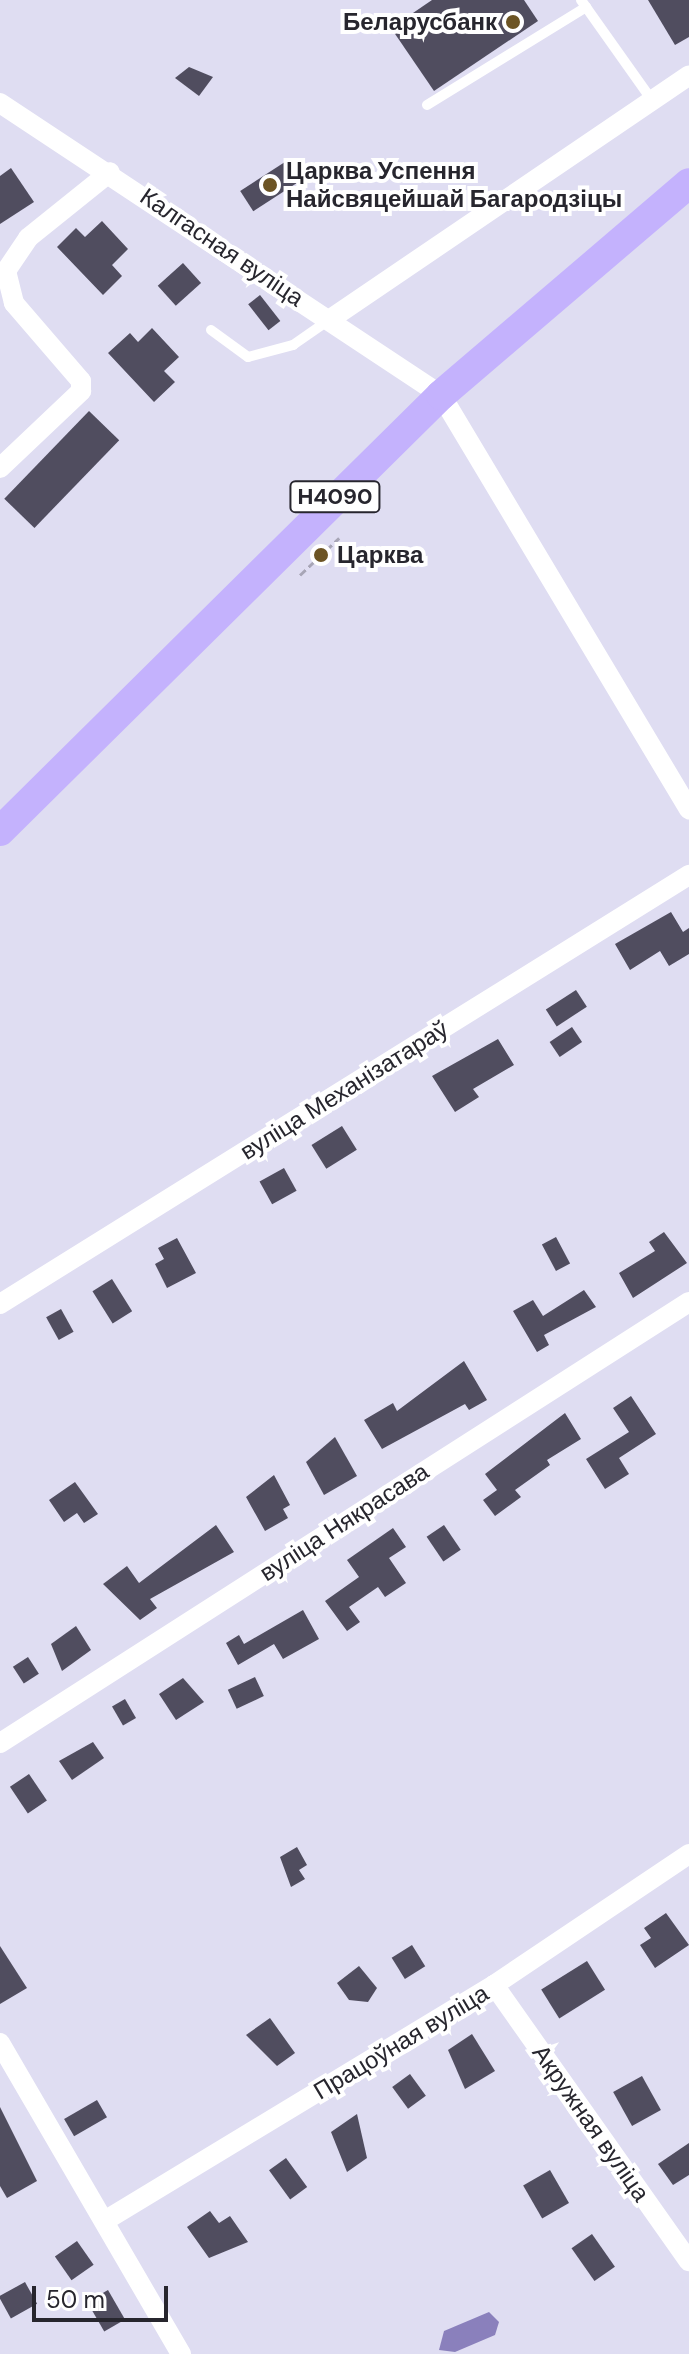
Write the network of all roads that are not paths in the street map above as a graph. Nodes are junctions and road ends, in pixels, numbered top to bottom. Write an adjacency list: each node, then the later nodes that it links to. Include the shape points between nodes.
1 (584, 4): 3 (lane); 5 (lane)
2 (689, 75): 3 (street)
3 (651, 99): 9 (street)
4 (0, 103): 6 (street, Калгасная вуліца)
5 (427, 105)
6 (110, 172): 8 (street); 9 (street, Калгасная вуліца)
7 (689, 183): 11 (main road, Н4090)
8 (7, 261): 12 (street, via 14,303 81,381 81,391)
9 (329, 320): 10 (lane, via 293,345 248,357); 11 (street, Калгасная вуліца)
10 (211, 330)
11 (441, 395): 13 (street); 14 (main road, Н4090)
12 (0, 468)
13 (689, 810)
14 (0, 831)
15 (689, 875): 17 (street, вуліца Механізатараў)
16 (689, 1302): 18 (street, вуліца Някрасава)
17 (0, 1304)
18 (0, 1743)
19 (689, 1854): 20 (street, Працоўная вуліца)
20 (494, 1985): 22 (street, Працоўная вуліца); 23 (street, Акружная вуліца)
21 (0, 2043): 22 (street)
22 (106, 2220): 24 (street)
23 (689, 2261)
24 (181, 2354)

